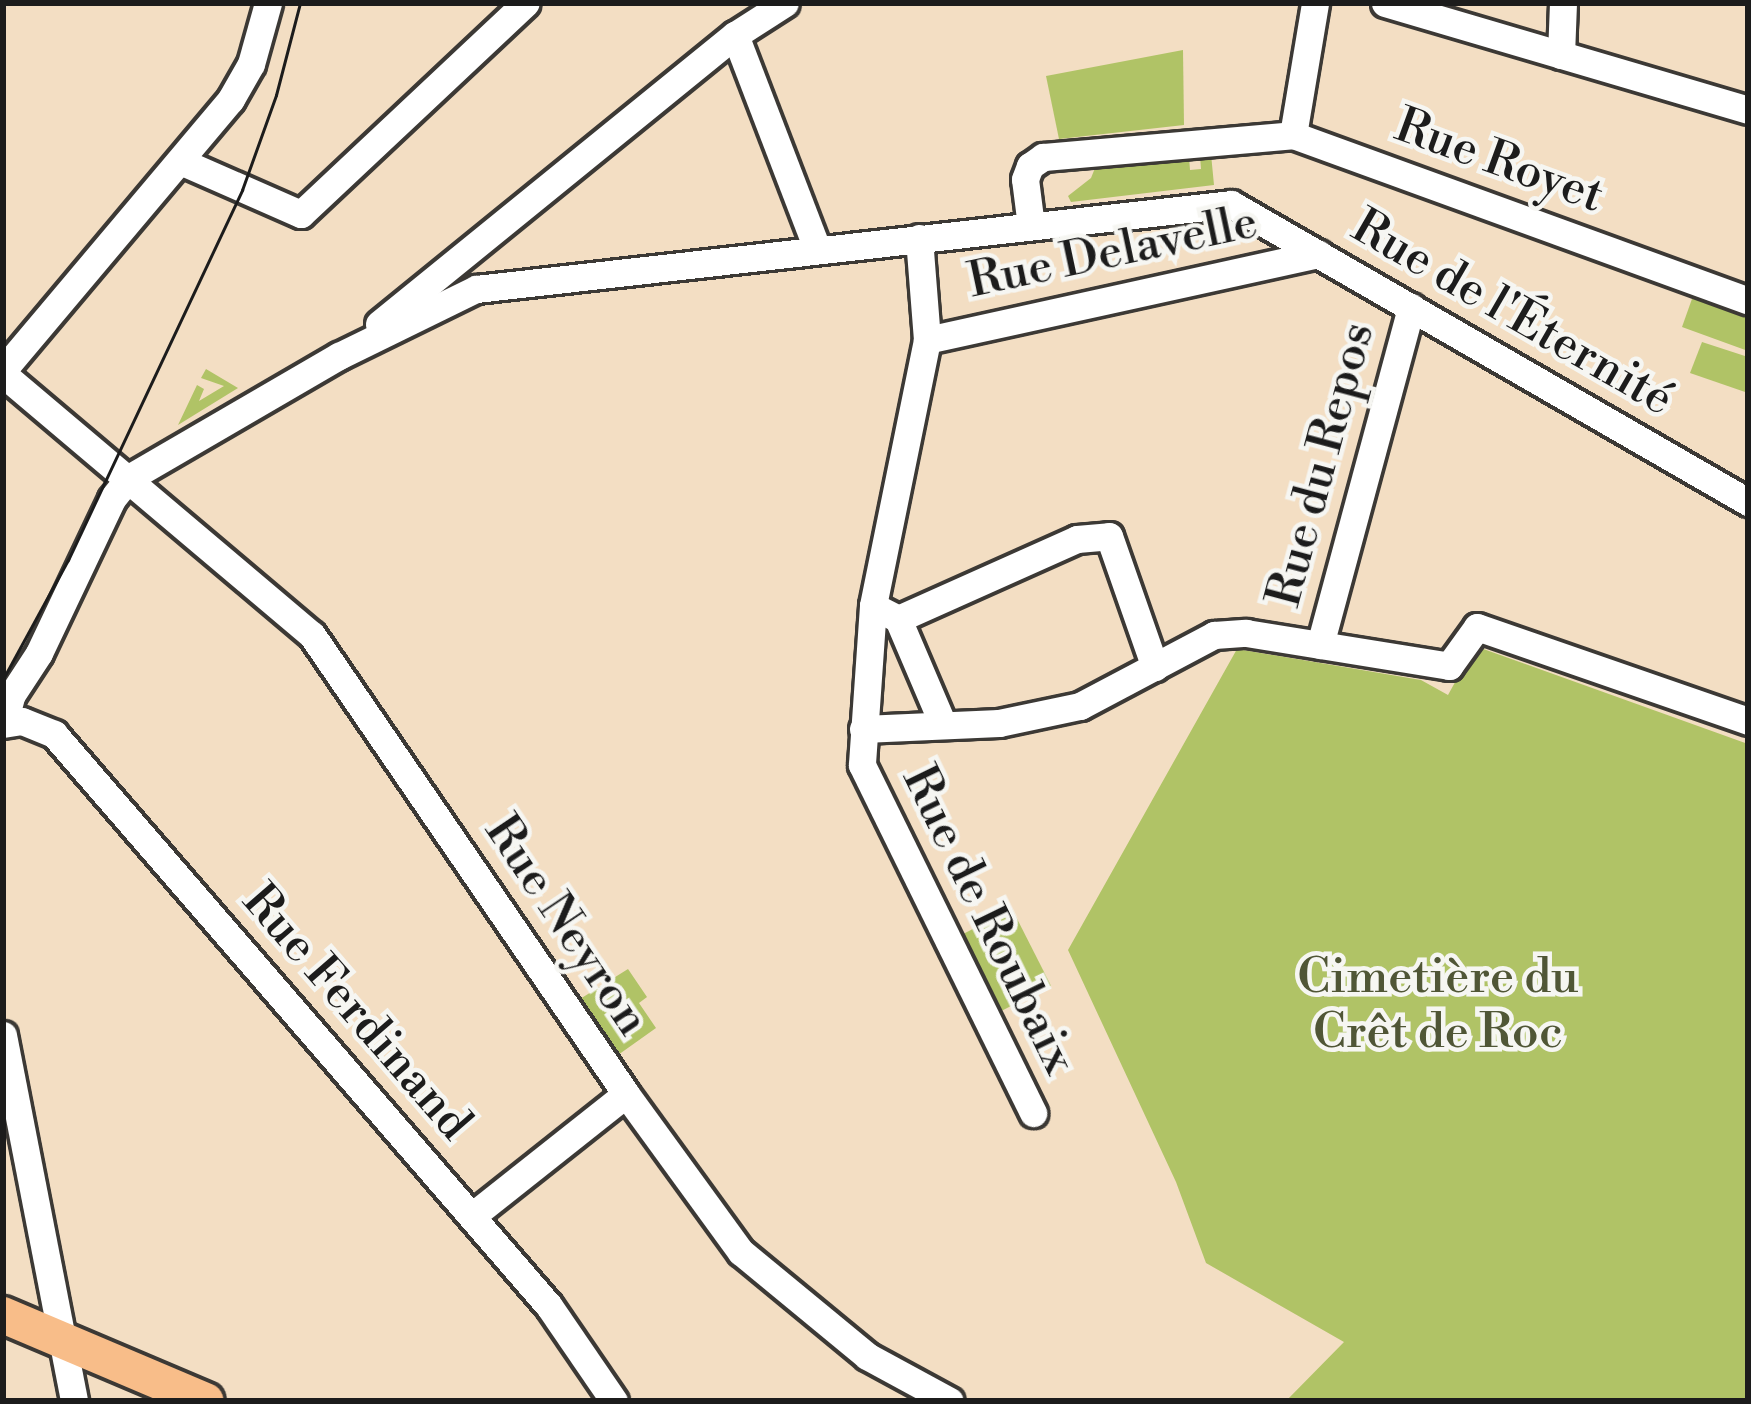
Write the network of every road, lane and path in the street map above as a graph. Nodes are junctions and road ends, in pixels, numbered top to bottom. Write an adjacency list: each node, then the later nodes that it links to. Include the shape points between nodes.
1 (268, 3): 11 (street, via 243,81)
2 (526, 3): 11 (street, via 301,214)
3 (785, 3): 7 (street)
4 (1316, 3): 10 (street)
5 (1385, 3): 8 (street)
6 (1563, 3): 8 (street)
7 (735, 34): 14 (street); 19 (street)
8 (1561, 55): 9 (street)
9 (1748, 110)
10 (1292, 135): 12 (street, Rue Royet, via 1043,157 1025,179); 16 (street, Rue Royet)
11 (181, 160): 20 (street)
12 (1031, 226): 13 (street); 15 (street, Rue de l'Éternité, via 1231,204)
13 (919, 238): 14 (street); 18 (street, Rue de Roubaix)
14 (817, 249): 19 (street, via 476,289)
15 (1319, 254): 17 (street, Rue de l'Éternité); 18 (street, Rue Delavelle)
16 (1748, 301)
17 (1411, 308): 22 (street, Rue de l'Éternité); 24 (street, Rue du Repos)
18 (927, 340): 23 (street, Rue de Roubaix)
19 (339, 356): 21 (street)
20 (3, 372): 21 (street, Rue Neyron)
21 (130, 478): 28 (street, via 112,499); 31 (street, Rue Neyron, via 312,635)
22 (1748, 502)
23 (885, 612): 25 (street, via 1077,539 1109,536); 27 (street); 29 (street, Rue de Roubaix)
24 (1320, 645): 25 (street, via 1214,635); 26 (street, via 1449,666 1477,627)
25 (1155, 667): 27 (street, via 1080,706 999,723)
26 (1748, 721)
27 (942, 722): 29 (street)
28 (3, 723): 33 (street, Rue Ferdinand, via 54,734)
29 (863, 729): 32 (street, Rue de Roubaix, via 862,766)
30 (3, 1035): 35 (street)
31 (626, 1094): 33 (street); 39 (street, Rue Neyron, via 741,1252 867,1356)
32 (1033, 1113)
33 (472, 1216): 38 (street, Rue Ferdinand, via 549,1306)
34 (3, 1315): 35 (main road)
35 (61, 1339): 36 (street); 37 (main road)
36 (74, 1401)
37 (206, 1401)
38 (614, 1401)
39 (950, 1401)

